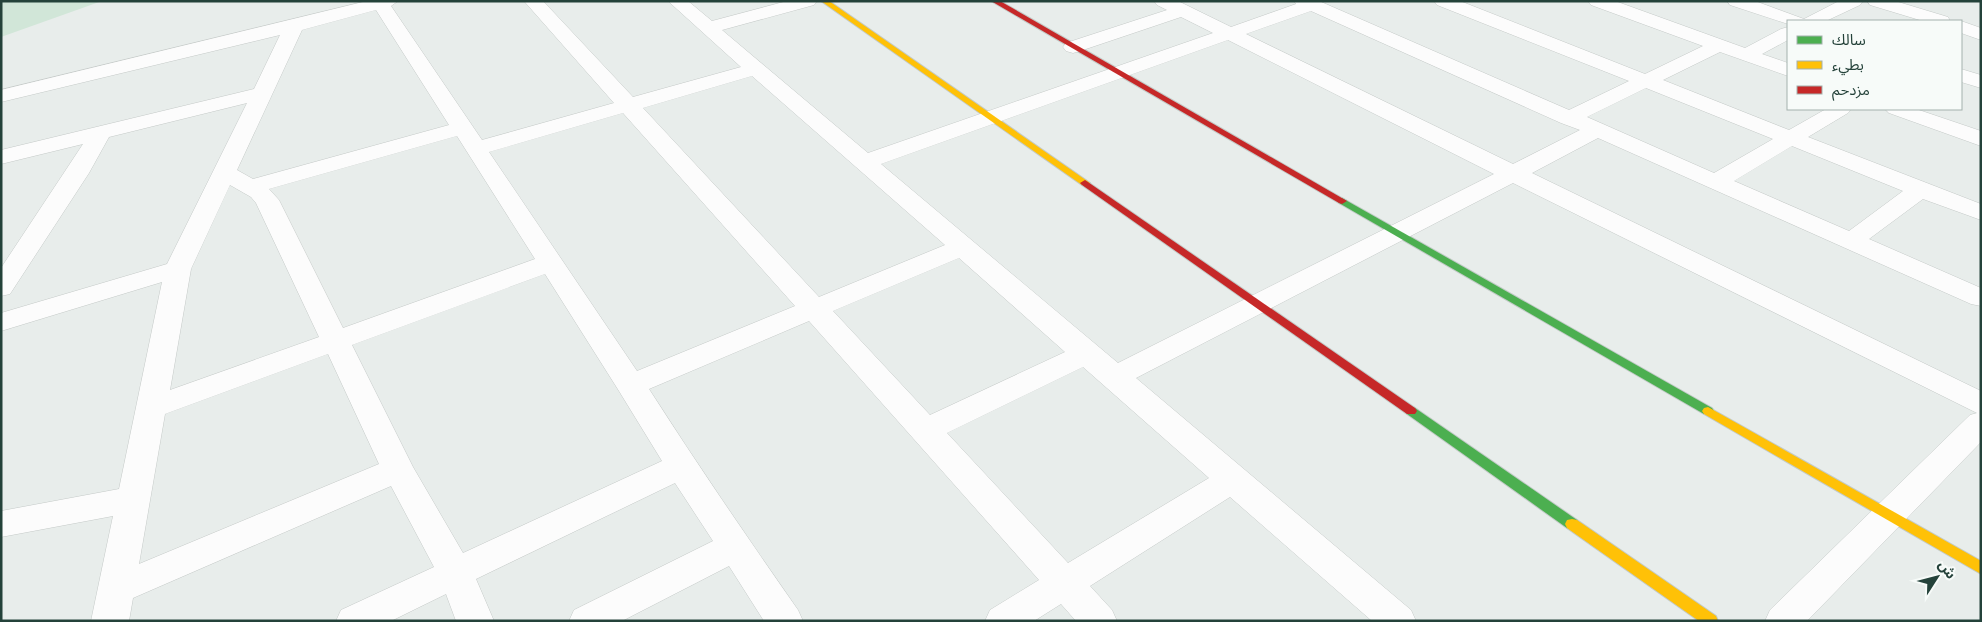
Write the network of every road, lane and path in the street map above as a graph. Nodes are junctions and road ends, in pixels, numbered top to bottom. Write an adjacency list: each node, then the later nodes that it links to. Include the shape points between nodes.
1 (533, 1): 32 (street)
2 (676, 1): 18 (street)
3 (808, 1): 18 (street)
4 (824, 1): 35 (street)
5 (994, 1): 22 (street)
6 (1443, 1): 28 (street)
7 (1597, 1): 21 (street)
8 (1736, 1): 14 (street)
9 (1854, 1): 15 (street)
10 (1876, 1): 16 (street)
11 (383, 2): 17 (street); 39 (street)
12 (1307, 3): 19 (street); 36 (street)
13 (1173, 6): 19 (street); 22 (street)
14 (1794, 20)
15 (1814, 20)
16 (1938, 20)
17 (294, 26): 30 (street); 31 (street)
18 (707, 28): 24 (street)
19 (1228, 34): 26 (street); 44 (street)
20 (1787, 34): 23 (street)
21 (1720, 45): 23 (street); 28 (street)
22 (1073, 47): 26 (street)
23 (1746, 55): 25 (street)
24 (756, 69): 32 (street); 43 (street)
25 (1787, 70)
26 (1119, 73): 35 (street); 49 (street)
27 (1962, 75): 29 (street)
28 (1646, 81): 36 (street); 40 (street)
29 (1981, 82)
30 (263, 93): 38 (street); 45 (street)
31 (1, 96)
32 (628, 105): 39 (street); 57 (street)
33 (1839, 110): 40 (street)
34 (1899, 110): 41 (street)
35 (990, 118): 43 (street); 56 (street)
36 (1569, 118): 37 (street)
37 (1598, 130): 44 (street); 46 (street)
38 (100, 134): 42 (street); 54 (street)
39 (468, 138): 45 (street); 52 (street)
40 (1790, 139): 46 (street); 47 (street)
41 (1981, 139)
42 (1, 157)
43 (864, 162): 51 (street)
44 (1513, 174): 49 (street); 63 (street)
45 (238, 180): 53 (street); 59 (street, via 267,200)
46 (1715, 182): 50 (street)
47 (1921, 189): 48 (street); 50 (street)
48 (1981, 213)
49 (1394, 233): 56 (street); 71 (street)
50 (1851, 241): 55 (street)
51 (963, 247): 57 (street); 60 (street)
52 (550, 263): 59 (street); 62 (street)
53 (178, 268): 58 (street); 64 (street)
54 (1, 288)
55 (1981, 298)
56 (1257, 304): 61 (street); 85 (street)
57 (814, 309): 62 (street); 66 (street)
58 (1, 322)
59 (336, 342): 64 (street); 68 (street)
60 (1087, 353): 61 (street); 66 (street)
61 (1114, 377): 69 (street)
62 (631, 386): 67 (street)
63 (1981, 404)
64 (151, 408): 70 (street)
65 (1981, 423): 71 (street)
66 (924, 430): 76 (street)
67 (681, 466): 73 (street); 75 (street)
68 (398, 469): 75 (street); 77 (street)
69 (1233, 479): 76 (street); 84 (street)
70 (133, 499): 72 (street); 77 (street)
71 (1888, 514): 74 (street); 86 (street)
72 (1, 524)
73 (736, 546): 80 (street); 81 (street)
74 (1981, 568)
75 (456, 574): 78 (street); 79 (street)
76 (1064, 583): 82 (street); 83 (street)
77 (114, 605)
78 (354, 621)
79 (475, 621)
80 (586, 621)
81 (785, 621)
82 (1002, 621)
83 (1099, 621)
84 (1398, 621)
85 (1711, 621)
86 (1783, 621)

